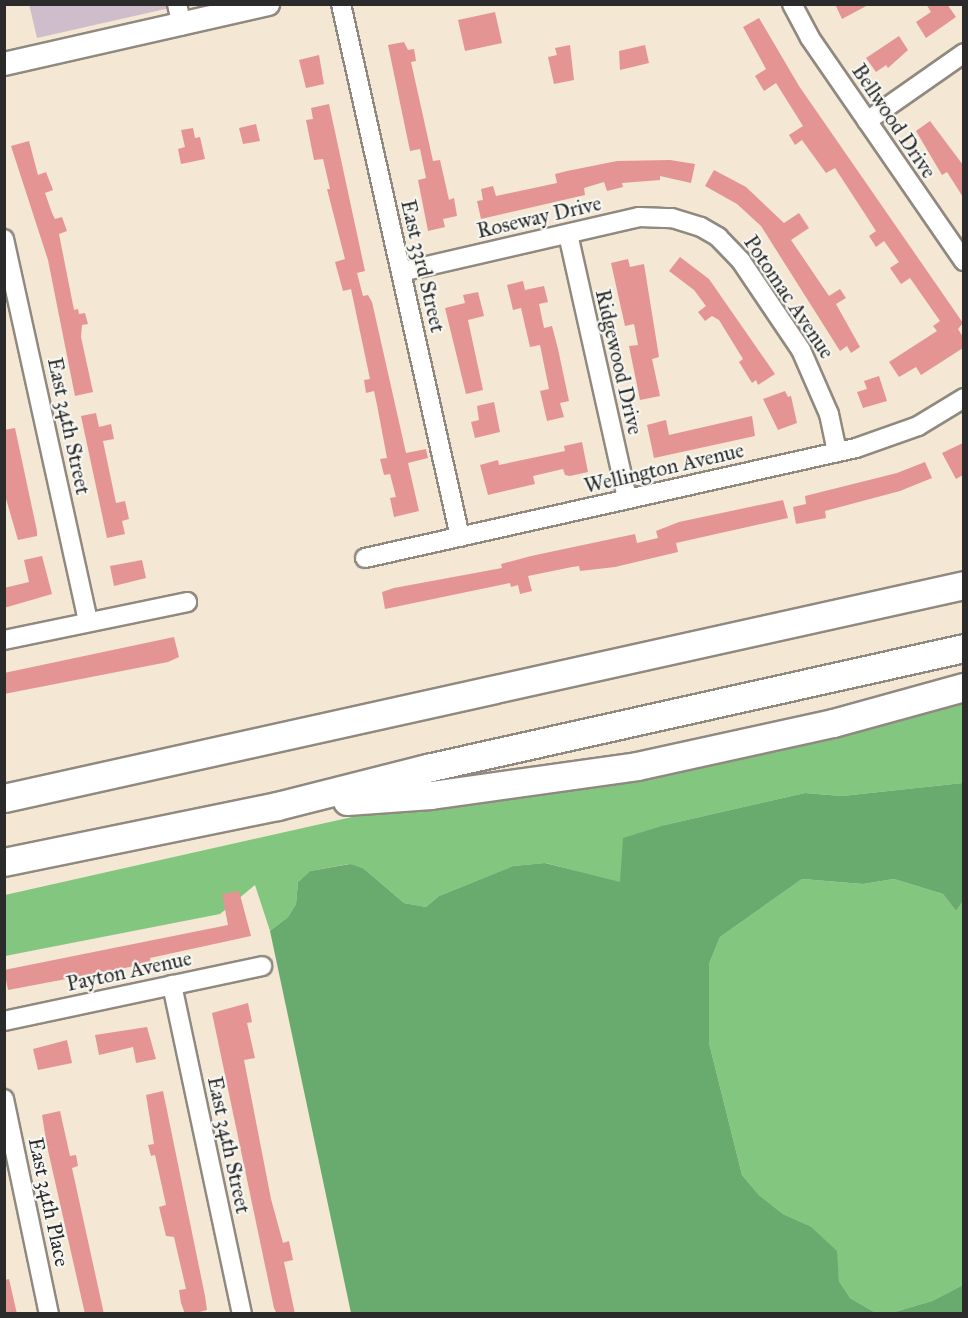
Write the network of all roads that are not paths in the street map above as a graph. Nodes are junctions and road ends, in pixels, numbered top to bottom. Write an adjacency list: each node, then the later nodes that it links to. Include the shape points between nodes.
1 (268, 4): 4 (main road)
2 (341, 4): 12 (street, East 33rd Street)
3 (792, 4): 7 (street, Bellwood Drive, via 810,38)
4 (179, 14): 6 (main road)
5 (963, 53): 7 (street)
6 (4, 64)
7 (867, 121): 11 (street, Bellwood Drive)
8 (688, 222): 9 (street, Roseway Drive, via 661,216 639,217); 14 (street, Potomac Avenue, via 729,245 801,350 829,414)
9 (568, 234): 12 (street, Roseway Drive); 15 (street, Ridgewood Drive)
10 (4, 239): 20 (street, East 34th Street)
11 (963, 261)
12 (401, 272): 16 (street, East 33rd Street)
13 (963, 398): 14 (street, Wellington Avenue, via 906,431)
14 (837, 452): 15 (street, Wellington Avenue)
15 (627, 499): 16 (street, Wellington Avenue)
16 (460, 537): 17 (street, Wellington Avenue)
17 (366, 558)
18 (963, 585): 24 (highway)
19 (187, 602): 20 (street)
20 (88, 622): 21 (street)
21 (4, 640)
22 (963, 648): 25 (highway, via 427,768)
23 (963, 687): 25 (highway, via 833,723 606,771 431,795)
24 (4, 798)
25 (278, 806): 26 (highway)
26 (4, 862)
27 (262, 966): 28 (street, Payton Avenue)
28 (172, 985): 29 (street, Payton Avenue); 32 (street, East 34th Street)
29 (4, 1021)
30 (4, 1099): 31 (street, East 34th Place)
31 (49, 1314)
32 (242, 1314)

